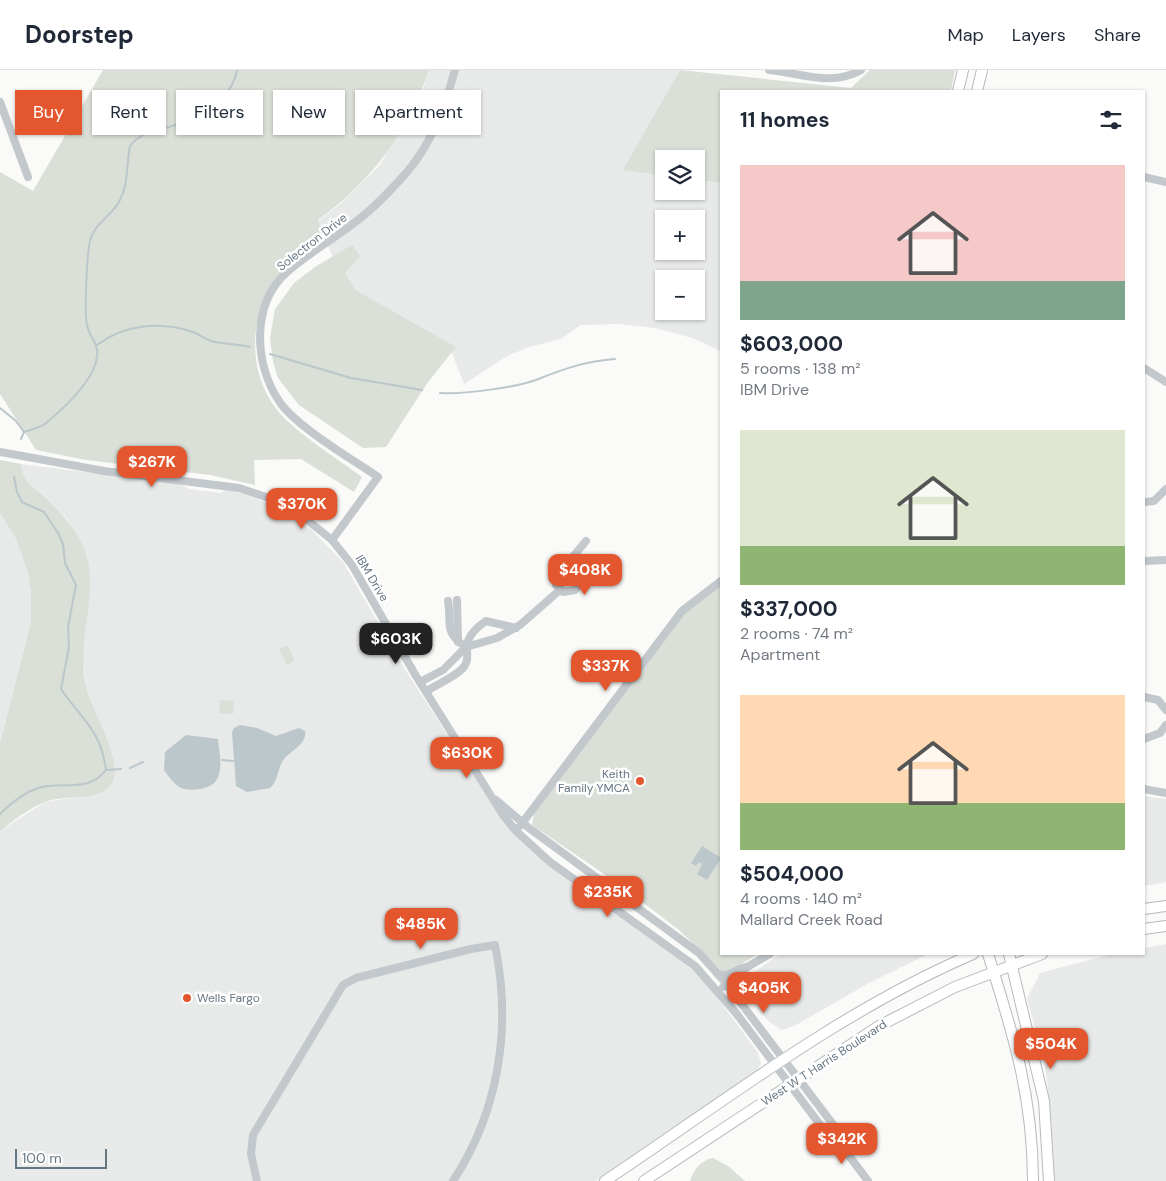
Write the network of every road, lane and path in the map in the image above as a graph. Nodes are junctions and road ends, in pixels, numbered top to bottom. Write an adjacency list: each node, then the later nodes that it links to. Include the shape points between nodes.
1 (455, 70): 17 (street, Solectron Drive, via 439,119 413,164 360,219 286,273 270,296 260,329 263,369 279,402 298,421 378,477)
2 (769, 70): 3 (street, via 835,79)
3 (861, 70)
4 (962, 70): 6 (main road)
5 (982, 70): 7 (main road)
6 (958, 90)
7 (978, 90)
8 (0, 102): 9 (street)
9 (28, 177)
10 (1145, 177): 11 (street)
11 (1166, 182)
12 (1145, 369): 13 (street)
13 (1165, 379)
14 (0, 452): 17 (street, IBM Drive, via 104,472 247,490 284,505)
15 (1166, 490): 16 (street, via 1154,501)
16 (1145, 502)
17 (332, 540): 27 (street, IBM Drive, via 352,565)
18 (586, 541): 23 (street, via 558,573 555,582)
19 (606, 559): 23 (street, via 575,590 568,593)
20 (1166, 560): 21 (street)
21 (1145, 561)
22 (720, 582): 36 (street, via 682,610)
23 (561, 589): 25 (street)
24 (452, 601): 26 (street, via 454,618 450,631)
25 (516, 628): 26 (street, via 497,638); 26 (street, via 486,622 468,637)
26 (466, 647): 27 (street, via 443,670); 28 (street, via 463,668)
27 (420, 682): 28 (street, IBM Drive)
28 (426, 691): 35 (street, IBM Drive)
29 (1145, 697): 30 (street, via 1158,700)
30 (1166, 710)
31 (1166, 725): 32 (street, via 1160,733)
32 (1145, 739)
33 (1145, 789): 34 (street)
34 (1166, 793)
35 (494, 799): 36 (street, IBM Drive); 37 (street, IBM Drive)
36 (524, 822): 37 (street); 50 (street, IBM Drive, via 687,943)
37 (516, 831): 52 (street, IBM Drive, via 550,862 679,952)
38 (1166, 906): 39 (main road)
39 (1145, 910)
40 (1166, 926): 41 (main road)
41 (1145, 929)
42 (768, 955): 48 (street)
43 (972, 955): 53 (main road, West W T Harris Boulevard, via 884,997)
44 (988, 955): 49 (main road)
45 (1009, 955): 47 (main road)
46 (1039, 955): 47 (main road, West W T Harris Boulevard)
47 (1012, 965): 49 (main road, West W T Harris Boulevard); 64 (main road, via 1044,1101)
48 (748, 967): 50 (street, via 728,975); 51 (street)
49 (994, 972): 55 (main road, West W T Harris Boulevard, via 955,987 880,1026); 63 (main road, via 1025,1082 1033,1143)
50 (718, 974): 51 (street, IBM Drive)
51 (727, 984): 52 (street); 53 (street, IBM Drive)
52 (718, 991): 54 (street, IBM Drive)
53 (784, 1059): 54 (main road, West W T Harris Boulevard); 55 (street, IBM Drive)
54 (774, 1065): 56 (street, IBM Drive); 60 (main road, West W T Harris Boulevard)
55 (798, 1078): 56 (main road, West W T Harris Boulevard); 57 (street, IBM Drive, via 836,1128)
56 (789, 1084): 57 (street, IBM Drive, via 827,1134); 61 (main road, West W T Harris Boulevard)
57 (834, 1136): 62 (street)
58 (258, 1181): 59 (street, via 251,1149 256,1130 343,986 356,978 471,948 495,945 503,1005 500,1060 486,1112)
59 (453, 1181)
60 (605, 1181)
61 (644, 1181)
62 (868, 1181)
63 (1033, 1181)
64 (1049, 1181)

